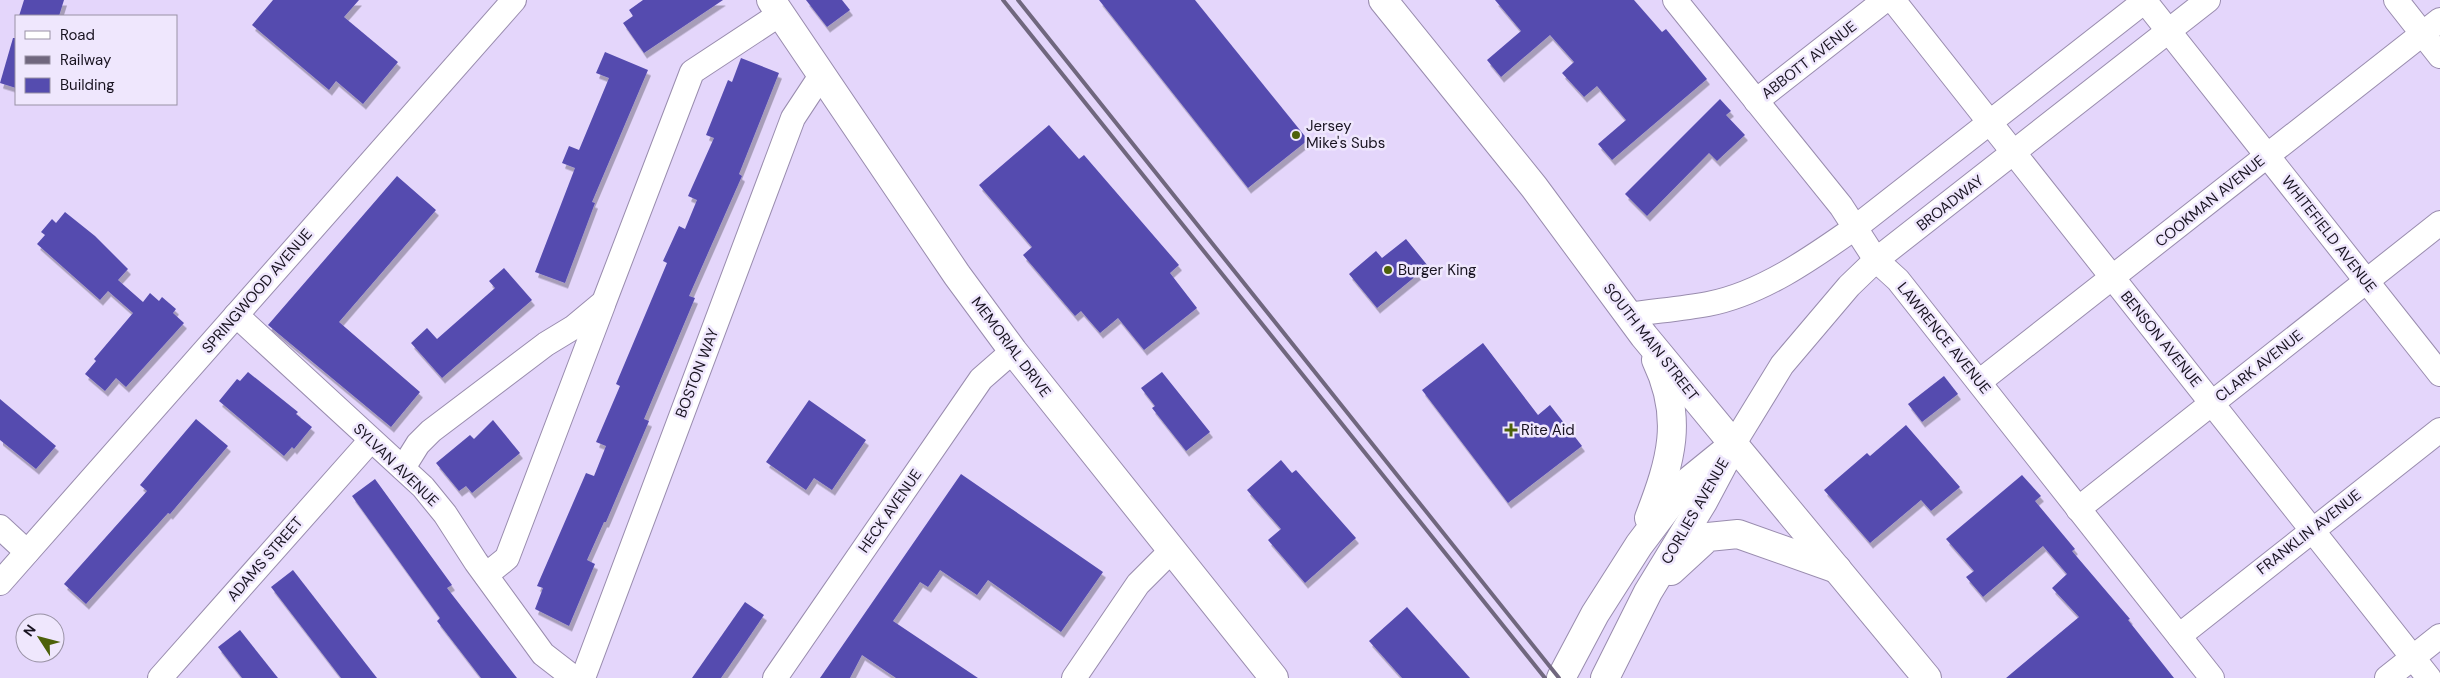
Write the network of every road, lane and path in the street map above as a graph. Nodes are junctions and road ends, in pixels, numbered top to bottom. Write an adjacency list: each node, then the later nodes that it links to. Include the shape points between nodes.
1 (514, 0): 25 (street, SPRINGWOOD AVENUE)
2 (1383, 0): 24 (main road, SOUTH MAIN STREET, via 1534,187)
3 (1675, 0): 14 (street, LAWRENCE AVENUE)
4 (1885, 0): 14 (street, ABBOTT AVENUE)
5 (1893, 0): 15 (street, BENSON AVENUE)
6 (2145, 0): 11 (street, WHITEFIELD AVENUE); 15 (street)
7 (2208, 0): 11 (street, BROADWAY)
8 (2396, 0): 10 (street)
9 (775, 7): 13 (main road, MEMORIAL DRIVE); 23 (street, via 692,72)
10 (2431, 27): 12 (street); 17 (street, COOKMAN AVENUE)
11 (2168, 32): 16 (street, BROADWAY); 17 (street, WHITEFIELD AVENUE)
12 (2440, 56)
13 (822, 74): 27 (main road, MEMORIAL DRIVE, via 952,267); 50 (street, BOSTON WAY, via 792,118)
14 (1756, 101): 19 (street, LAWRENCE AVENUE)
15 (1989, 123): 16 (street, BENSON AVENUE); 19 (street)
16 (2013, 153): 20 (street, BROADWAY); 21 (street, BENSON AVENUE)
17 (2267, 156): 21 (street, COOKMAN AVENUE); 22 (street, WHITEFIELD AVENUE)
18 (2440, 223): 22 (street, CLARK AVENUE)
19 (1856, 227): 20 (street, LAWRENCE AVENUE); 24 (street, via 1820,252 1741,294 1708,304)
20 (1876, 260): 29 (street, LAWRENCE AVENUE, via 1898,280); 33 (street, BROADWAY, via 1849,286 1788,358)
21 (2113, 279): 29 (street, COOKMAN AVENUE); 30 (street, BENSON AVENUE)
22 (2367, 282): 28 (street, WHITEFIELD AVENUE); 30 (street, CLARK AVENUE)
23 (604, 302): 34 (street, via 431,430); 42 (street, via 507,558)
24 (1628, 315): 26 (main road, SOUTH MAIN STREET)
25 (236, 316): 32 (street, SYLVAN AVENUE); 40 (street, SPRINGWOOD AVENUE)
26 (1644, 336): 33 (main road, SOUTH MAIN STREET); 38 (main road, via 1659,367 1670,402 1673,428 1671,455)
27 (1013, 351): 39 (main road, MEMORIAL DRIVE); 51 (street, HECK AVENUE, via 981,379)
28 (2440, 374)
29 (1979, 382): 35 (street, LAWRENCE AVENUE)
30 (2212, 403): 35 (street, CLARK AVENUE); 37 (street, BENSON AVENUE)
31 (2440, 430): 37 (street, FRANKLIN AVENUE)
32 (371, 440): 34 (street, SYLVAN AVENUE); 48 (street, ADAMS STREET)
33 (1733, 445): 38 (main road, CORLIES AVENUE, via 1685,484); 41 (main road, SOUTH MAIN STREET); 44 (main road, CORLIES AVENUE, via 1703,502)
34 (403, 468): 42 (street, SYLVAN AVENUE, via 445,514)
35 (2078, 508): 45 (street, LAWRENCE AVENUE)
36 (0, 527): 40 (street)
37 (2313, 530): 45 (street, FRANKLIN AVENUE); 47 (street, BENSON AVENUE)
38 (1639, 545): 54 (main road, CORLIES AVENUE, via 1594,614)
39 (1171, 551): 52 (street, via 1138,584); 53 (main road, MEMORIAL DRIVE)
40 (27, 552): 43 (street, SPRINGWOOD AVENUE)
41 (1839, 570): 44 (main road, via 1738,534 1708,537); 56 (main road, SOUTH MAIN STREET)
42 (486, 575): 49 (street, SYLVAN AVENUE, via 543,654)
43 (0, 583)
44 (1648, 592): 55 (main road, CORLIES AVENUE)
45 (2179, 636): 57 (street, LAWRENCE AVENUE)
46 (2440, 636): 47 (street)
47 (2413, 658): 58 (street); 59 (street, BENSON AVENUE)
48 (160, 678)
49 (574, 678)
50 (583, 678)
51 (776, 678)
52 (1074, 678)
53 (1274, 678)
54 (1561, 678)
55 (1605, 678)
56 (1926, 678)
57 (2212, 678)
58 (2387, 678)
59 (2429, 678)

